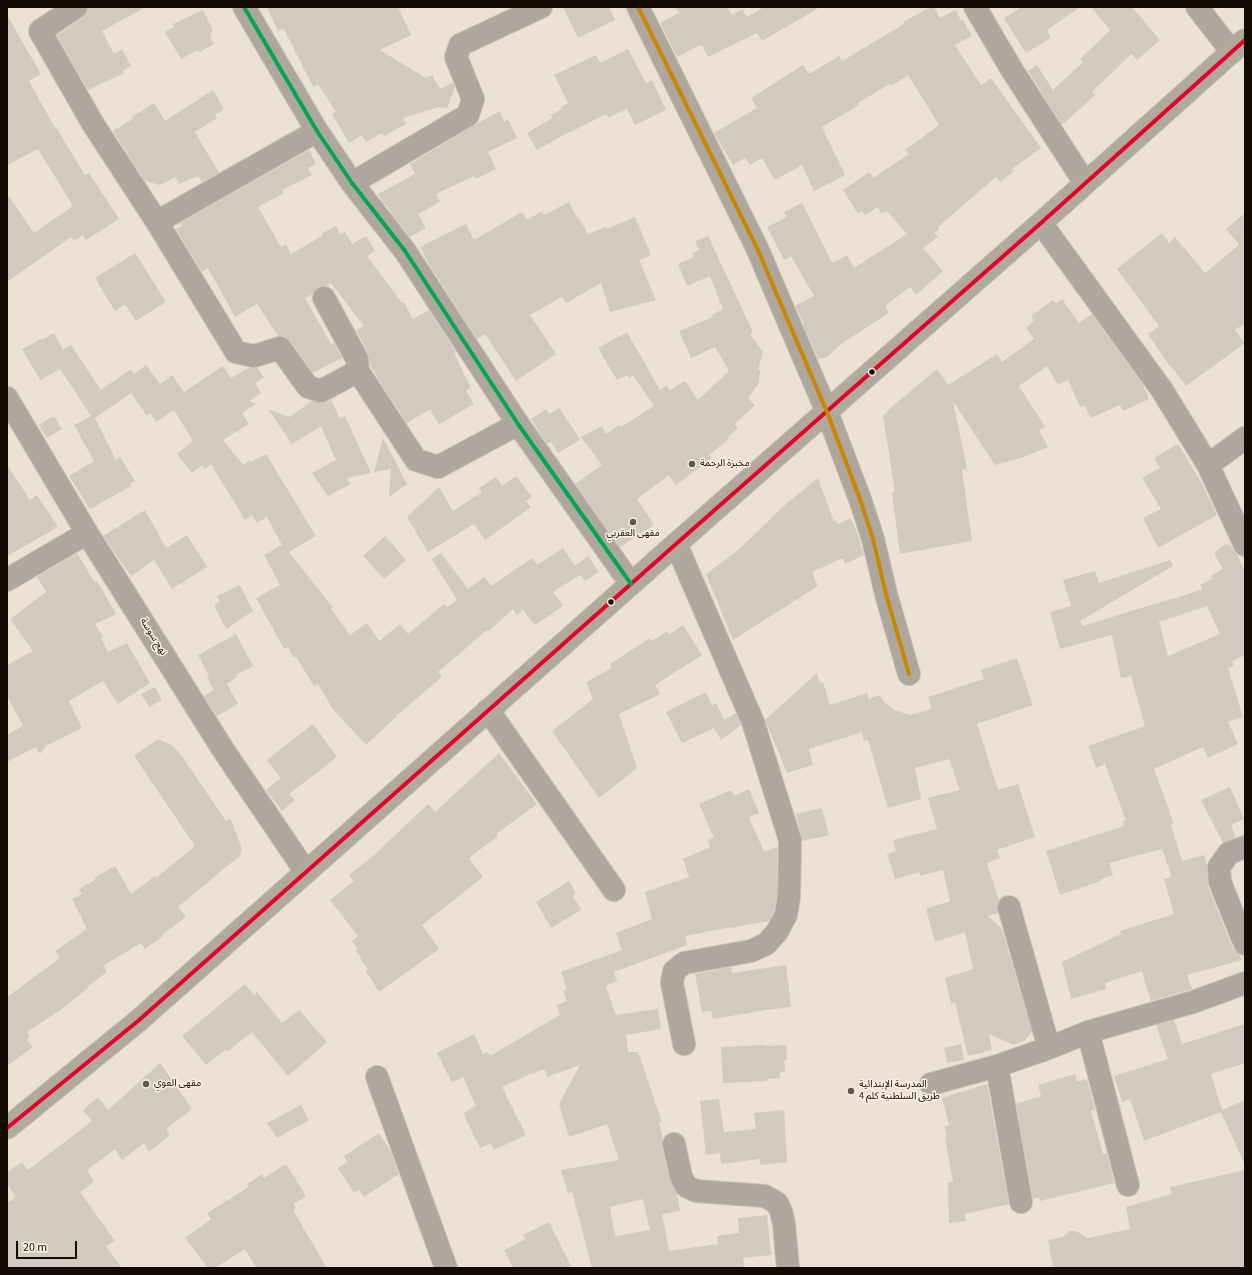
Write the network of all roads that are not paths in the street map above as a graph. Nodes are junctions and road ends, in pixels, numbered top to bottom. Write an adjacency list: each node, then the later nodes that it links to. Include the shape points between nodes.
1 (76, 7): 11 (street, via 40,30 93,124)
2 (244, 7): 8 (street)
3 (541, 7): 9 (street, via 460,45 456,57 473,98 468,116)
4 (638, 7): 16 (street, via 757,248)
5 (975, 7): 10 (street, via 1012,70)
6 (1197, 7): 7 (street)
7 (1238, 46): 10 (main road)
8 (318, 130): 9 (street); 11 (street)
9 (352, 183): 17 (street, via 405,251)
10 (1085, 183): 12 (main road)
11 (157, 222): 14 (street, via 236,352 254,356 280,348 308,387 321,391)
12 (1041, 223): 16 (main road); 19 (street, via 1162,390)
13 (324, 298): 14 (street, via 357,359)
14 (358, 371): 17 (street, via 416,460 438,467)
15 (7, 398): 20 (street, نهج سوسة)
16 (827, 412): 21 (main road); 25 (street, via 871,532)
17 (518, 424): 24 (street)
18 (1245, 438): 19 (street)
19 (1208, 465): 22 (street)
20 (87, 533): 23 (street); 28 (street, نهج سوسة, via 224,751)
21 (676, 544): 24 (main road); 34 (street, via 753,722 790,840 786,915 766,944 751,951 684,963 674,971 672,983)
22 (1245, 545)
23 (7, 580)
24 (631, 584): 26 (main road)
25 (909, 674)
26 (488, 710): 28 (main road); 29 (street)
27 (1245, 847): 31 (street, via 1229,853 1219,867 1220,882)
28 (306, 872): 39 (main road, via 138,1021)
29 (614, 890)
30 (1008, 907): 35 (street)
31 (1245, 944)
32 (1245, 983): 33 (street, via 1193,1002)
33 (1088, 1032): 35 (street); 41 (street)
34 (684, 1044)
35 (1049, 1048): 36 (street)
36 (997, 1066): 38 (street); 42 (street)
37 (377, 1077): 43 (street)
38 (931, 1084)
39 (7, 1128)
40 (674, 1144): 44 (street, via 681,1176 686,1186 696,1192 765,1196 777,1203 784,1224)
41 (1128, 1186)
42 (1021, 1202)
43 (446, 1268)
44 (788, 1268)

